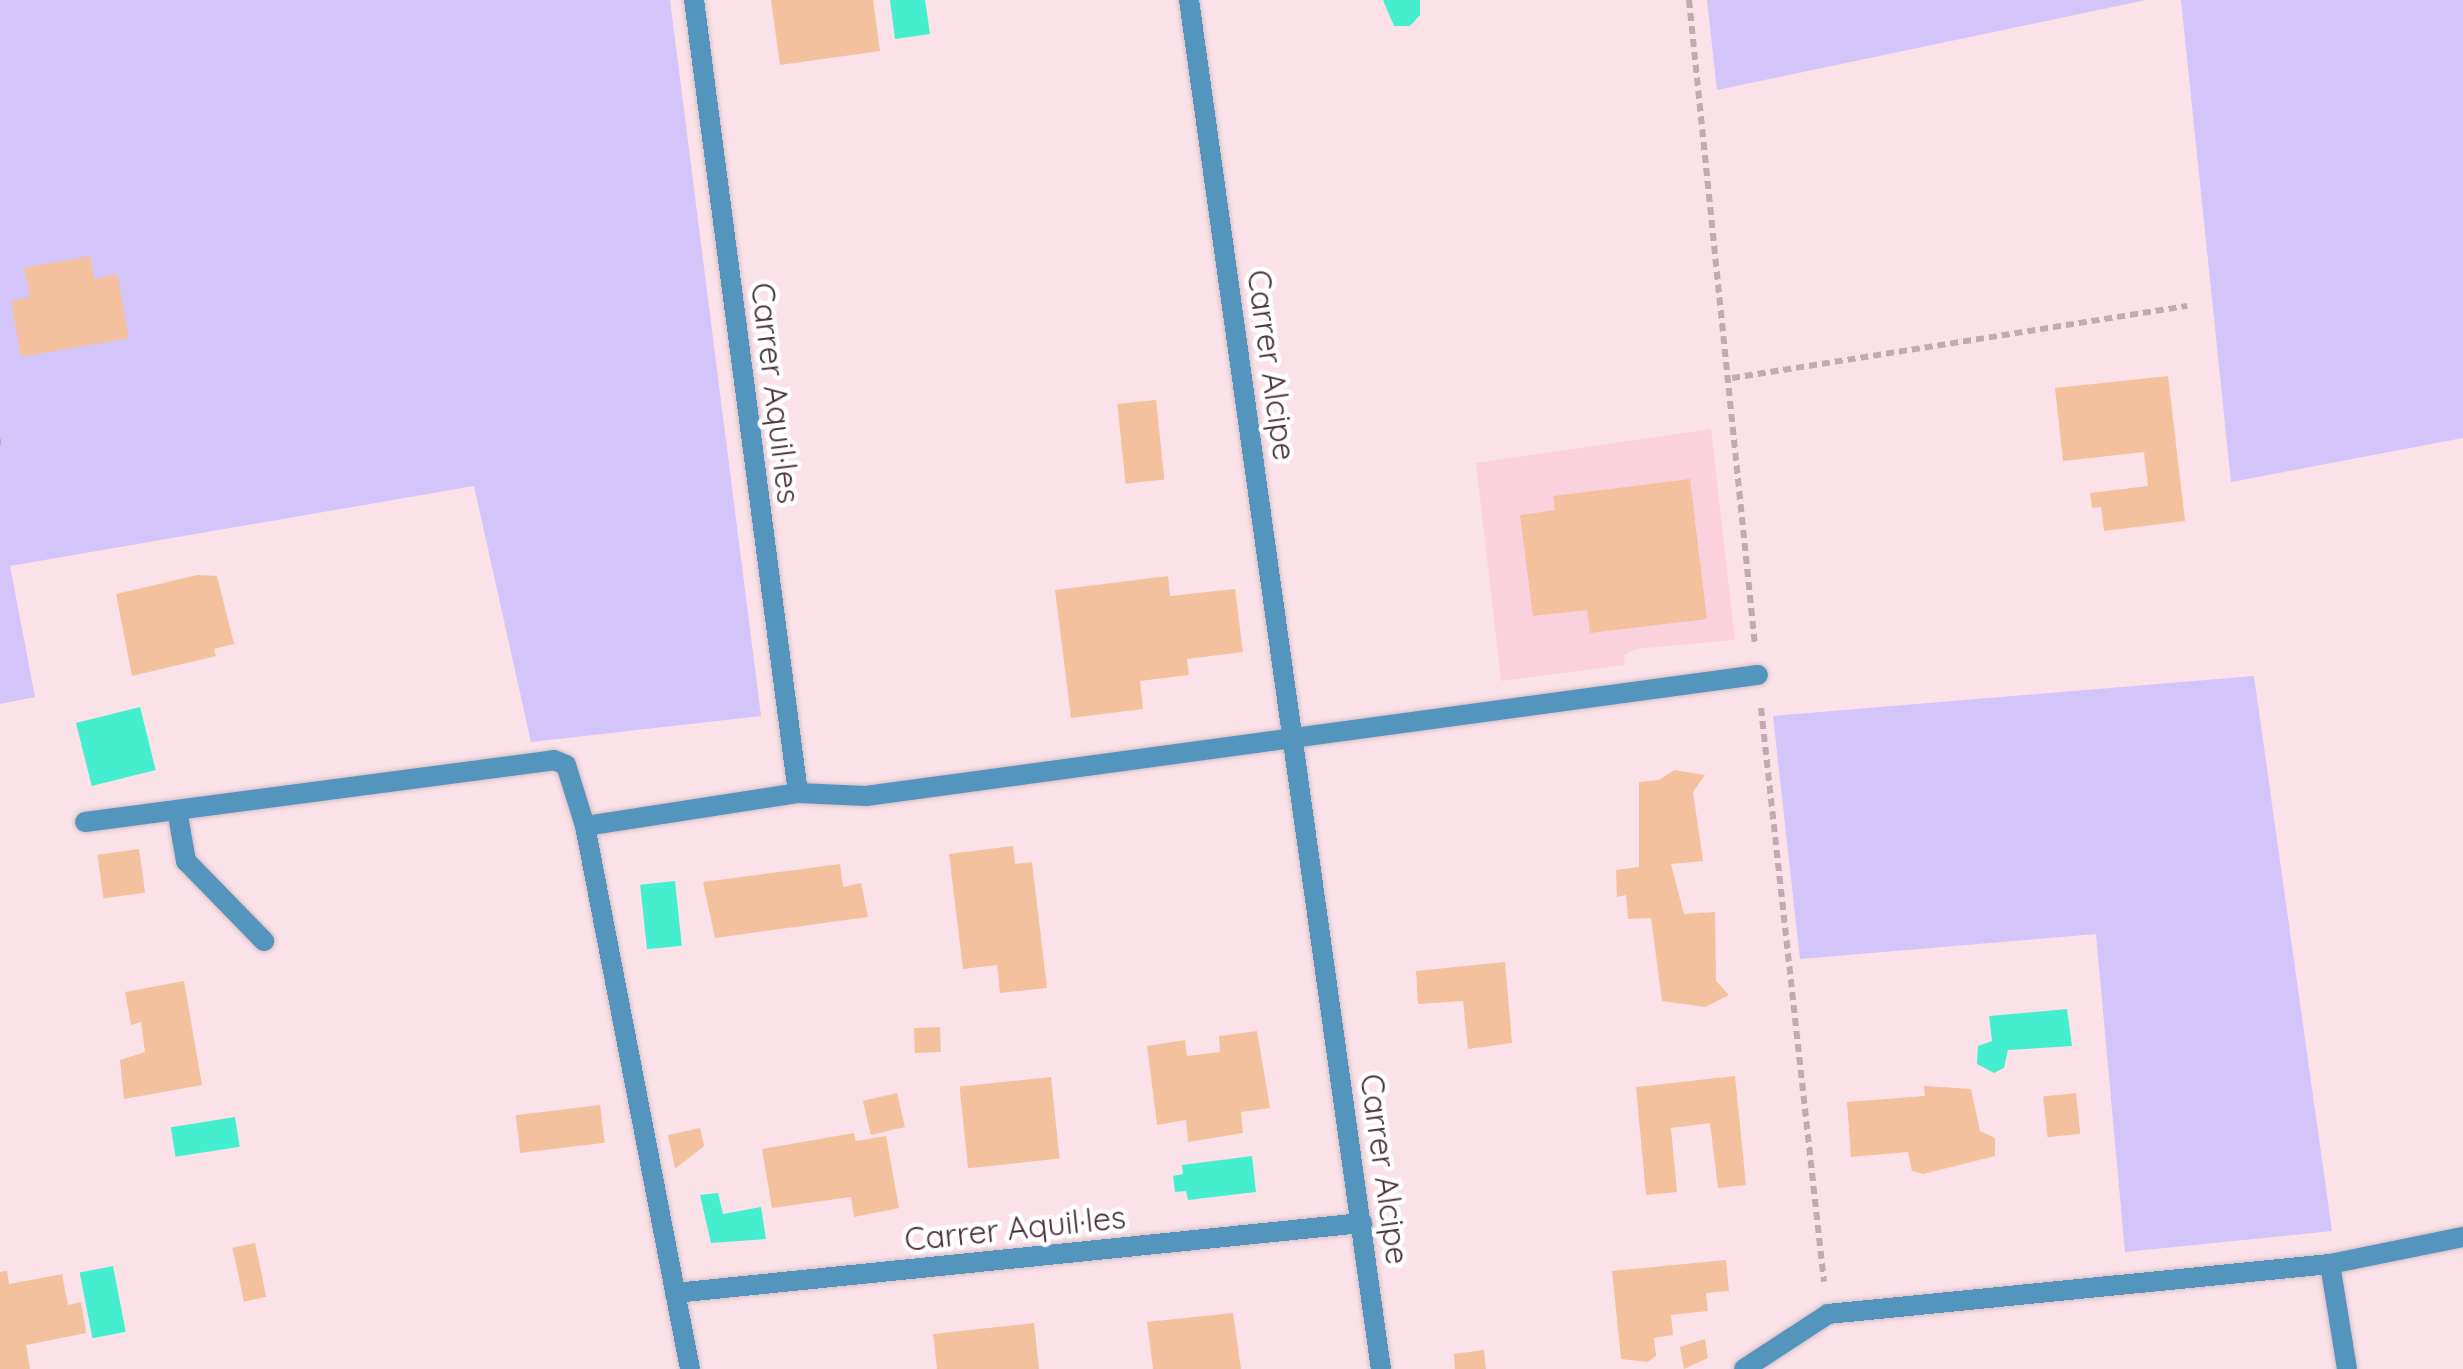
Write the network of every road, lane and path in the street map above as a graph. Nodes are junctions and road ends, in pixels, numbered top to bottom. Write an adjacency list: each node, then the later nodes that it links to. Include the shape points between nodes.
1 (694, 0): 7 (street, Carrer Aquil·les)
2 (1189, 0): 6 (street, Carrer Alcipe)
3 (2187, 306): 4 (path)
4 (1732, 378)
5 (1758, 675): 6 (street)
6 (1296, 738): 7 (street, via 866,796); 12 (street, Carrer Alcipe)
7 (798, 793): 10 (street)
8 (177, 810): 9 (street); 10 (street, via 554,760 566,765); 11 (street, via 186,861)
9 (85, 822)
10 (585, 826): 15 (street)
11 (264, 942)
12 (1362, 1223): 15 (street, Carrer Aquil·les); 17 (street, Carrer Alcipe)
13 (2463, 1237): 14 (street)
14 (2330, 1264): 18 (street, via 1828,1314); 19 (street)
15 (675, 1294): 16 (street)
16 (690, 1369)
17 (1381, 1369)
18 (1744, 1369)
19 (2347, 1369)

